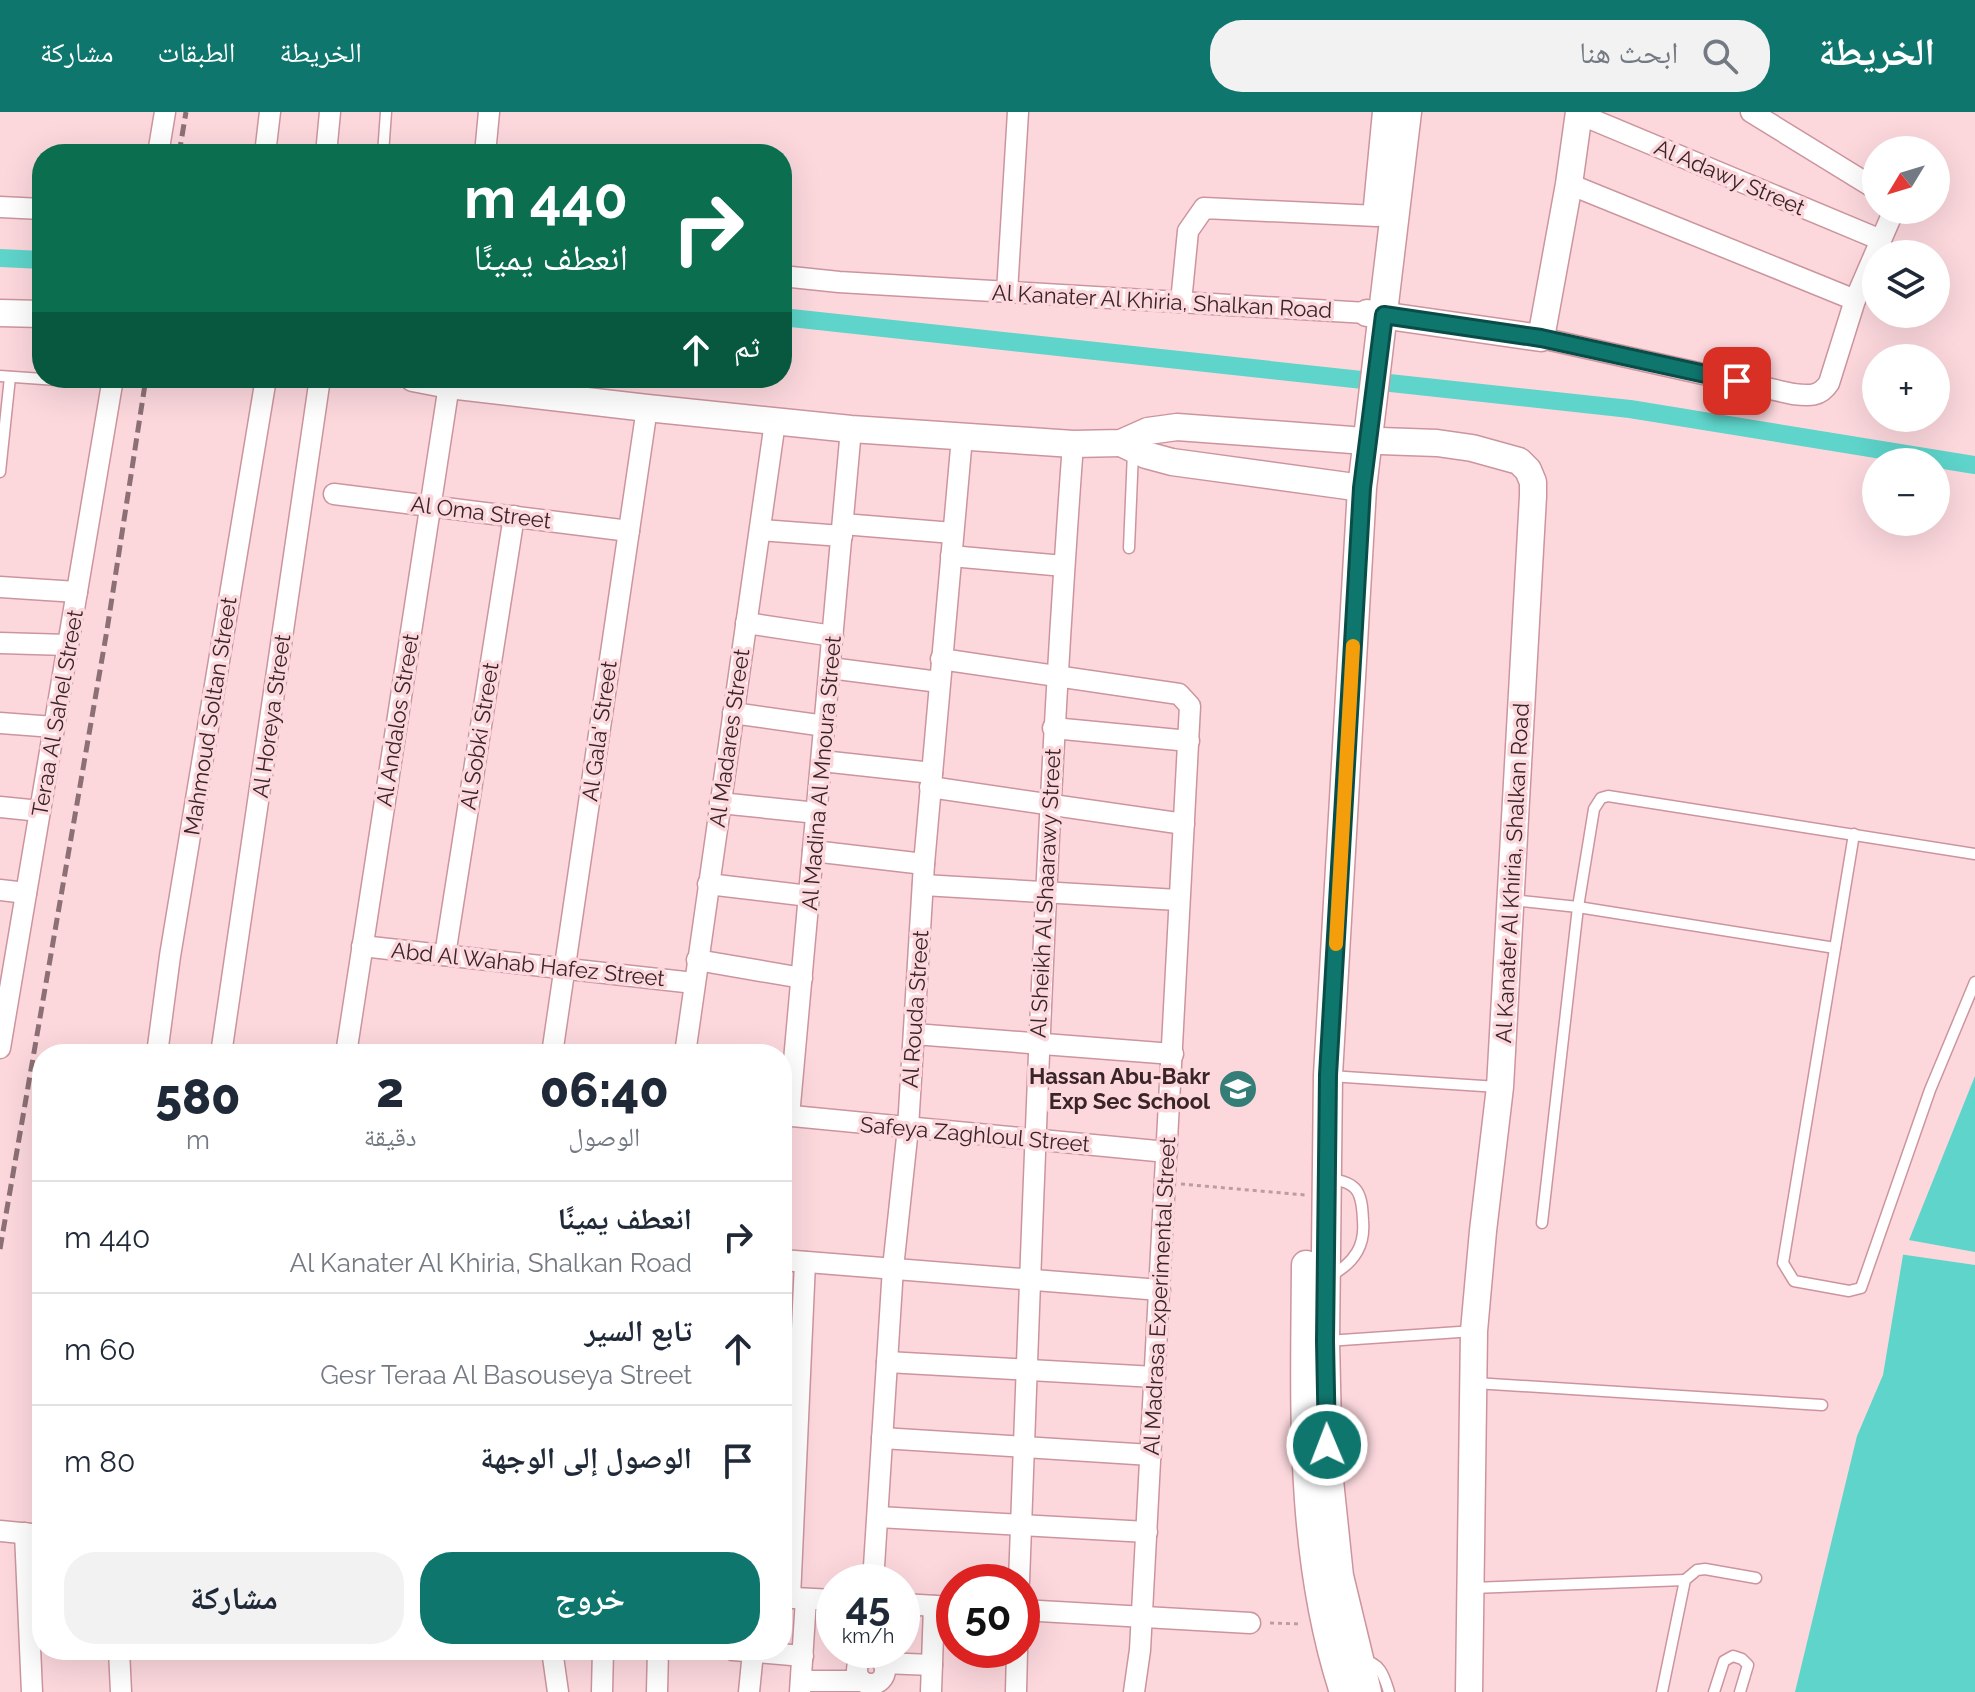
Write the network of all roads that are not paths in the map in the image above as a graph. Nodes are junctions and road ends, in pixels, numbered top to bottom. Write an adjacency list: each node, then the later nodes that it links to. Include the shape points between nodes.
1 (165, 112): 11 (street)
2 (270, 112): 12 (street)
3 (330, 112): 13 (street)
4 (386, 112): 14 (lane)
5 (489, 112): 15 (street)
6 (1018, 112): 25 (street)
7 (1387, 112): 20 (main road)
8 (1407, 112): 30 (main road)
9 (1751, 112): 16 (street)
10 (1579, 113): 17 (street); 22 (street, Al Adawy Street)
11 (160, 144)
12 (266, 144)
13 (327, 144)
14 (384, 144)
15 (486, 144)
16 (1862, 180)
17 (1569, 184): 26 (street); 31 (street)
18 (0, 207): 19 (street)
19 (32, 209)
20 (1377, 216): 27 (street, via 1204,208 1188,231); 30 (main road)
21 (1888, 224): 22 (street)
22 (1881, 240)
23 (792, 277): 25 (street, Al Kanater Al Khiria, Shalkan Road)
24 (1862, 284): 26 (street)
25 (1007, 292): 27 (street, Al Kanater Al Khiria, Shalkan Road)
26 (1855, 300): 31 (street, via 1829,383 1816,395)
27 (1181, 302): 30 (street, Al Kanater Al Khiria, Shalkan Road)
28 (0, 313): 29 (street)
29 (32, 314)
30 (1376, 314): 31 (street, Al Kanater Al Khiria, Shalkan Road); 42 (main road)
31 (1541, 338)
32 (5, 377): 33 (lane); 46 (lane)
33 (32, 379)
34 (111, 388): 59 (street, Teraa Al Sahel Street)
35 (264, 388): 105 (street, Mahmoud Soltan Street)
36 (319, 388): 106 (street, Al Horeya Street)
37 (449, 388): 49 (street, Al Andalos Street)
38 (475, 388): 39 (street, Al Kanater Al Khiria, Shalkan Road)
39 (647, 408): 40 (street, Al Kanater Al Khiria, Shalkan Road); 53 (street, Al Gala' Street)
40 (775, 422): 41 (street, Al Kanater Al Khiria, Shalkan Road); 51 (street, Al Madares Street)
41 (851, 429): 43 (street, Al Kanater Al Khiria, Shalkan Road); 52 (street, Al Madina Al Mnoura Street)
42 (1360, 431): 45 (street, Al Kanater Al Khiria, Shalkan Road, via 1177,427 1148,431); 47 (main road); 93 (street, Al Kanater Al Khiria, Shalkan Road, via 1507,455 1528,470 1533,482)
43 (962, 437): 44 (street, Al Kanater Al Khiria, Shalkan Road); 54 (street, Al Rouda Street)
44 (1073, 444): 45 (street, Al Kanater Al Khiria, Shalkan Road); 57 (street, Al Sheikh Al Shaarawy Street)
45 (1127, 446): 47 (street, Al Kanater Al Khiria, Shalkan Road, via 1172,462); 55 (lane)
46 (0, 472)
47 (1354, 488): 114 (main road); 120 (main road, via 1330,715)
48 (334, 494): 49 (street, Al Oma Street)
49 (430, 506): 50 (street, Al Oma Street); 95 (street, Al Andalos Street)
50 (514, 516): 53 (street, Al Oma Street); 97 (street, Al Sobki Street)
51 (760, 530): 52 (street); 60 (street, Al Madares Street)
52 (842, 530): 54 (street); 61 (street, Al Madina Al Mnoura Street)
53 (629, 531): 99 (street, Al Gala' Street)
54 (953, 533): 56 (street, Al Rouda Street)
55 (1129, 548)
56 (951, 556): 57 (street); 64 (street, Al Rouda Street)
57 (1064, 566): 66 (street, Al Sheikh Al Shaarawy Street)
58 (0, 587): 59 (street)
59 (77, 592): 63 (street, Teraa Al Sahel Street)
60 (746, 623): 61 (street); 68 (street, Al Madares Street)
61 (833, 636): 65 (street, Al Madina Al Mnoura Street)
62 (0, 643): 63 (street)
63 (68, 645): 71 (street, Teraa Al Sahel Street)
64 (941, 659): 66 (street, Al Madrasa Experimental Street); 67 (street, Al Rouda Street)
65 (830, 668): 67 (street); 70 (street, Al Madina Al Mnoura Street)
66 (1056, 675): 72 (street, Al Sheikh Al Shaarawy Street); 73 (street, Al Madrasa Experimental Street, via 1179,694 1190,706)
67 (939, 682): 75 (street, Al Rouda Street)
68 (733, 713): 70 (street); 76 (street, Al Madares Street)
69 (0, 723): 71 (street)
70 (825, 726): 74 (street, Al Madina Al Mnoura Street)
71 (54, 727): 79 (street, Teraa Al Sahel Street)
72 (1053, 728): 73 (street); 77 (street, Al Sheikh Al Shaarawy Street)
73 (1189, 741): 81 (street, Al Madrasa Experimental Street)
74 (822, 761): 75 (street); 80 (street, Al Madina Al Mnoura Street)
75 (931, 780): 77 (street); 85 (street, Al Rouda Street)
76 (720, 803): 80 (street); 86 (street, Al Madares Street)
77 (1049, 804): 81 (street); 89 (street, Al Sheikh Al Shaarawy Street)
78 (0, 807): 79 (street)
79 (40, 811): 90 (street, Teraa Al Sahel Street)
80 (817, 813): 83 (street, Al Madina Al Mnoura Street)
81 (1184, 824): 92 (street, Al Madrasa Experimental Street)
82 (1854, 834): 84 (lane); 94 (lane, via 1604,797 1594,809); 96 (lane)
83 (813, 851): 85 (street); 91 (street, Al Madina Al Mnoura Street)
84 (1975, 854)
85 (924, 864): 87 (street, Al Rouda Street)
86 (708, 884): 91 (street); 98 (street, Al Madares Street)
87 (923, 885): 89 (street); 104 (street, Al Rouda Street)
88 (0, 890): 90 (street)
89 (1044, 892): 92 (street); 110 (street, Al Sheikh Al Shaarawy Street)
90 (26, 893): 103 (street, Teraa Al Sahel Street)
91 (809, 896): 100 (street, Al Madina Al Mnoura Street)
92 (1178, 900): 112 (street, Al Madrasa Experimental Street)
93 (1510, 900): 94 (lane); 115 (street, Al Kanater Al Khiria, Shalkan Road)
94 (1578, 907): 96 (lane); 121 (lane)
95 (362, 946): 97 (street, Abd Al Wahab Hafez Street); 107 (street, Al Andalos Street)
96 (1835, 948): 101 (lane, via 1783,1263 1794,1281 1849,1291 1861,1288 1930,1090)
97 (445, 955): 99 (street, Abd Al Wahab Hafez Street)
98 (697, 960): 100 (street); 102 (street, Al Madares Street)
99 (565, 968): 102 (street, Abd Al Wahab Hafez Street); 108 (street, Al Gala' Street)
100 (802, 978): 113 (street, Al Madina Al Mnoura Street)
101 (1975, 982)
102 (694, 983): 109 (street, Al Madares Street)
103 (4, 996): 111 (street, Teraa Al Sahel Street)
104 (914, 1034): 110 (street); 117 (street, Al Rouda Street)
105 (158, 1044)
106 (222, 1044)
107 (347, 1044)
108 (554, 1044)
109 (686, 1044)
110 (1038, 1044): 112 (street); 118 (street, Al Sheikh Al Shaarawy Street)
111 (0, 1048)
112 (1173, 1054): 119 (street, Al Madrasa Experimental Street)
113 (792, 1059)
114 (1328, 1075): 115 (lane); 120 (main road)
115 (1500, 1087): 128 (street, Al Kanater Al Khiria, Shalkan Road)
116 (792, 1116): 117 (street, Safeya Zaghloul Street)
117 (908, 1128): 118 (street, Safeya Zaghloul Street); 124 (street, Al Rouda Street)
118 (1035, 1139): 119 (street, Safeya Zaghloul Street); 126 (street, Al Sheikh Al Shaarawy Street)
119 (1167, 1152): 127 (street, Al Madrasa Experimental Street)
120 (1314, 1184): 125 (main road); 125 (lane, via 1347,1182 1363,1201 1364,1237 1350,1262); 129 (main road)
121 (1542, 1223)
122 (792, 1261): 123 (street)
123 (805, 1262): 124 (street); 148 (street)
124 (893, 1268): 126 (street); 130 (street, Al Rouda Street)
125 (1326, 1279): 129 (main road)
126 (1030, 1280): 127 (street); 131 (street, Al Sheikh Al Shaarawy Street)
127 (1160, 1290): 132 (street, Al Madrasa Experimental Street)
128 (1474, 1331): 129 (lane); 133 (street, Al Kanater Al Khiria, Shalkan Road)
129 (1315, 1341): 162 (main road, via 1339,1576); 176 (main road, via 1307,1474 1317,1579)
130 (887, 1362): 131 (street); 135 (street, Al Rouda Street)
131 (1027, 1370): 132 (street); 136 (street, Al Sheikh Al Shaarawy Street)
132 (1155, 1377): 137 (street, Al Madrasa Experimental Street)
133 (1473, 1383): 134 (lane); 147 (street, Al Kanater Al Khiria, Shalkan Road)
134 (1822, 1405)
135 (882, 1438): 136 (street); 138 (street, Al Rouda Street)
136 (1024, 1447): 137 (street); 139 (street, Al Sheikh Al Shaarawy Street)
137 (1151, 1455): 141 (street, Al Madrasa Experimental Street)
138 (878, 1517): 139 (street); 143 (street, Al Rouda Street)
139 (1021, 1525): 141 (street); 144 (street, Al Sheikh Al Shaarawy Street)
140 (0, 1531): 142 (street)
141 (1147, 1532): 151 (street, Al Madrasa Experimental Street)
142 (32, 1534)
143 (874, 1564)
144 (1020, 1564)
145 (1756, 1578): 146 (lane, via 1705,1569)
146 (1685, 1580): 147 (lane); 180 (lane)
147 (1470, 1589): 179 (street, Al Kanater Al Khiria, Shalkan Road)
148 (793, 1598): 149 (street); 155 (street)
149 (816, 1599)
150 (1040, 1611): 151 (street)
151 (1142, 1617): 152 (street); 175 (street, Al Madrasa Experimental Street)
152 (1250, 1623)
153 (936, 1645): 163 (street)
154 (792, 1655): 155 (street)
155 (803, 1656): 166 (street)
156 (32, 1660): 167 (street)
157 (119, 1660): 168 (street)
158 (553, 1660): 169 (street)
159 (603, 1660): 170 (street)
160 (658, 1660): 171 (street)
161 (744, 1660): 172 (street)
162 (1358, 1660): 177 (main road); 178 (lane, via 1381,1669)
163 (932, 1665): 165 (street); 173 (street)
164 (1017, 1668): 174 (street)
165 (871, 1672): 166 (street)
166 (801, 1687)
167 (32, 1692)
168 (121, 1692)
169 (558, 1692)
170 (602, 1692)
171 (657, 1692)
172 (749, 1692)
173 (931, 1692)
174 (1016, 1692)
175 (1134, 1692)
176 (1344, 1692)
177 (1367, 1692)
178 (1389, 1692)
179 (1469, 1692)
180 (1662, 1692)
181 (1714, 1692): 182 (lane, via 1724,1661 1733,1656 1748,1665)
182 (1740, 1692)

